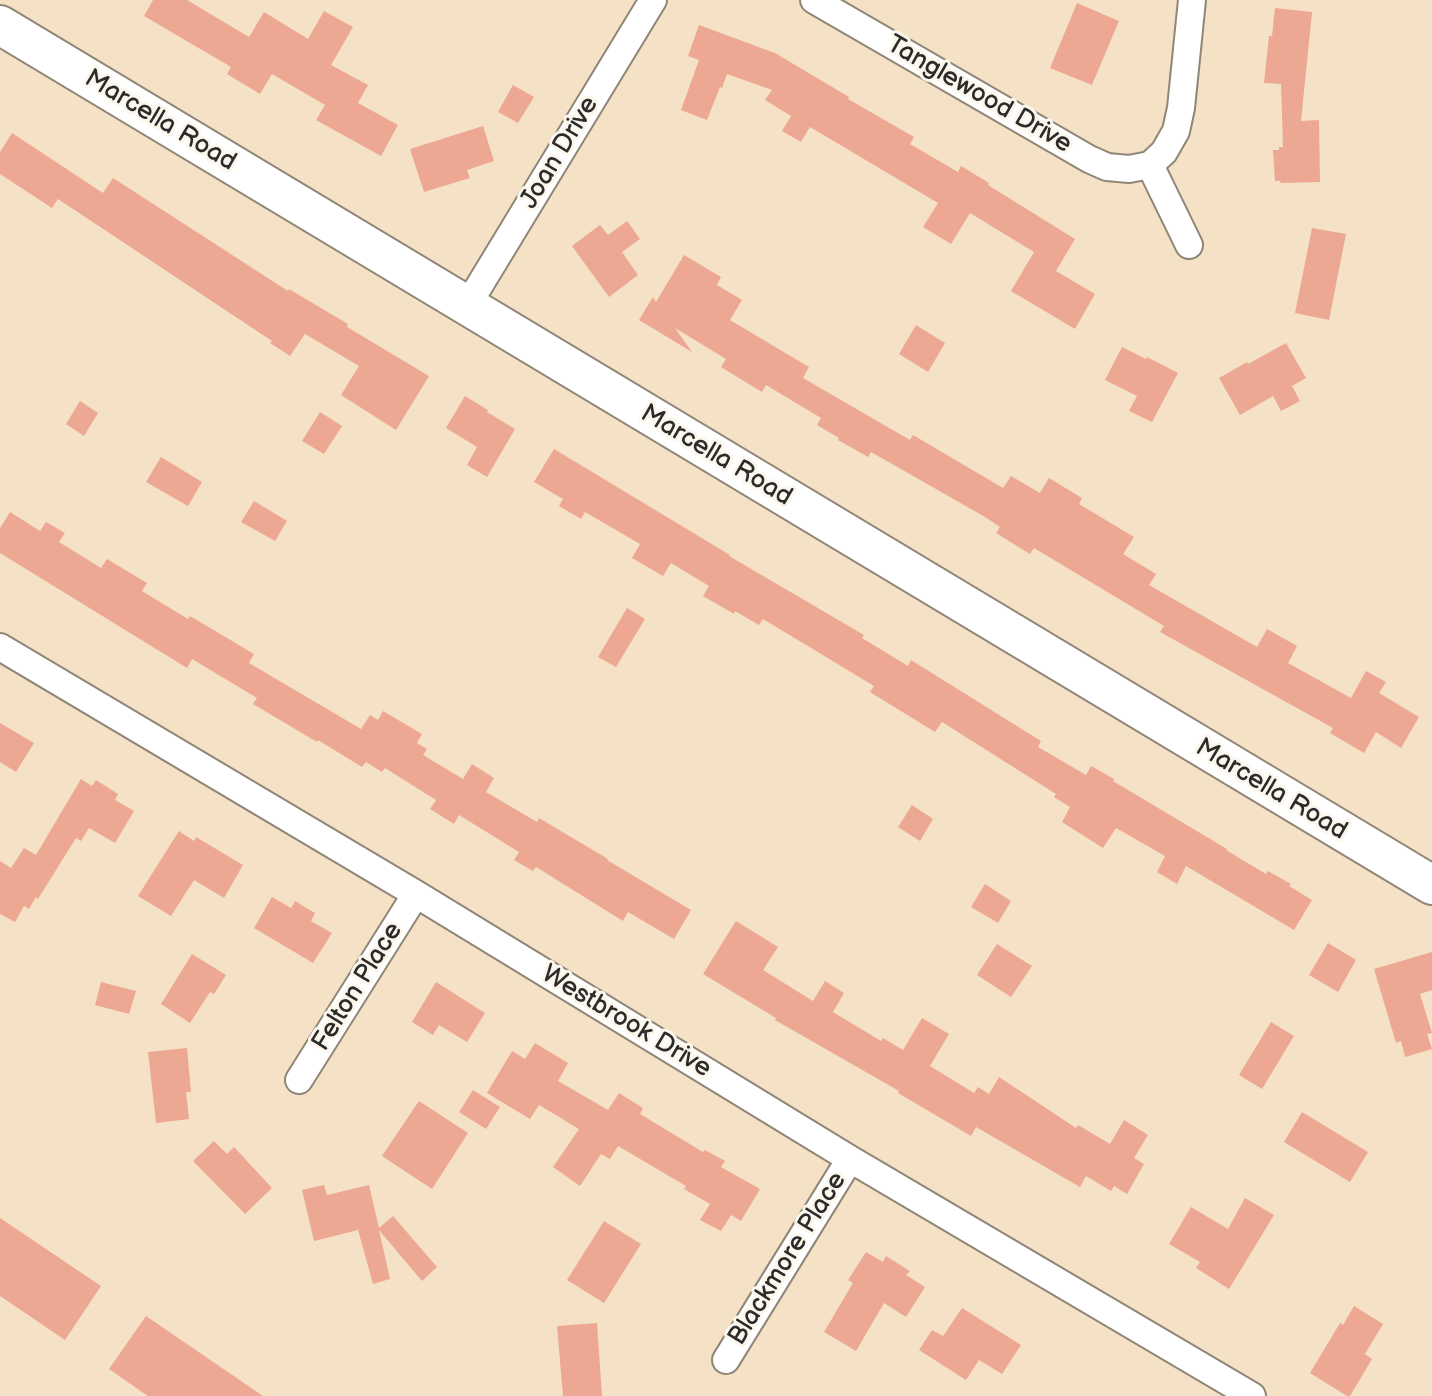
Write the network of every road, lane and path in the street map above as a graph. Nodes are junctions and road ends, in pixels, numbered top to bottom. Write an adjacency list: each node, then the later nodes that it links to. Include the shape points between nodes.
1 (653, 0): 7 (street, Joan Drive)
2 (814, 0): 5 (street, Tanglewood Drive, via 1089,159 1107,167)
3 (1192, 0): 5 (street, via 1176,131)
4 (0, 25): 7 (street, Marcella Road)
5 (1150, 165): 6 (street)
6 (1189, 245)
7 (467, 306): 9 (street, Marcella Road)
8 (0, 647): 10 (street, Westbrook Drive)
9 (1432, 885)
10 (416, 894): 11 (street, Felton Place); 12 (street, Westbrook Drive)
11 (299, 1080)
12 (850, 1159): 13 (street, Blackmore Place); 14 (street, Westbrook Drive)
13 (726, 1360)
14 (1252, 1396)

